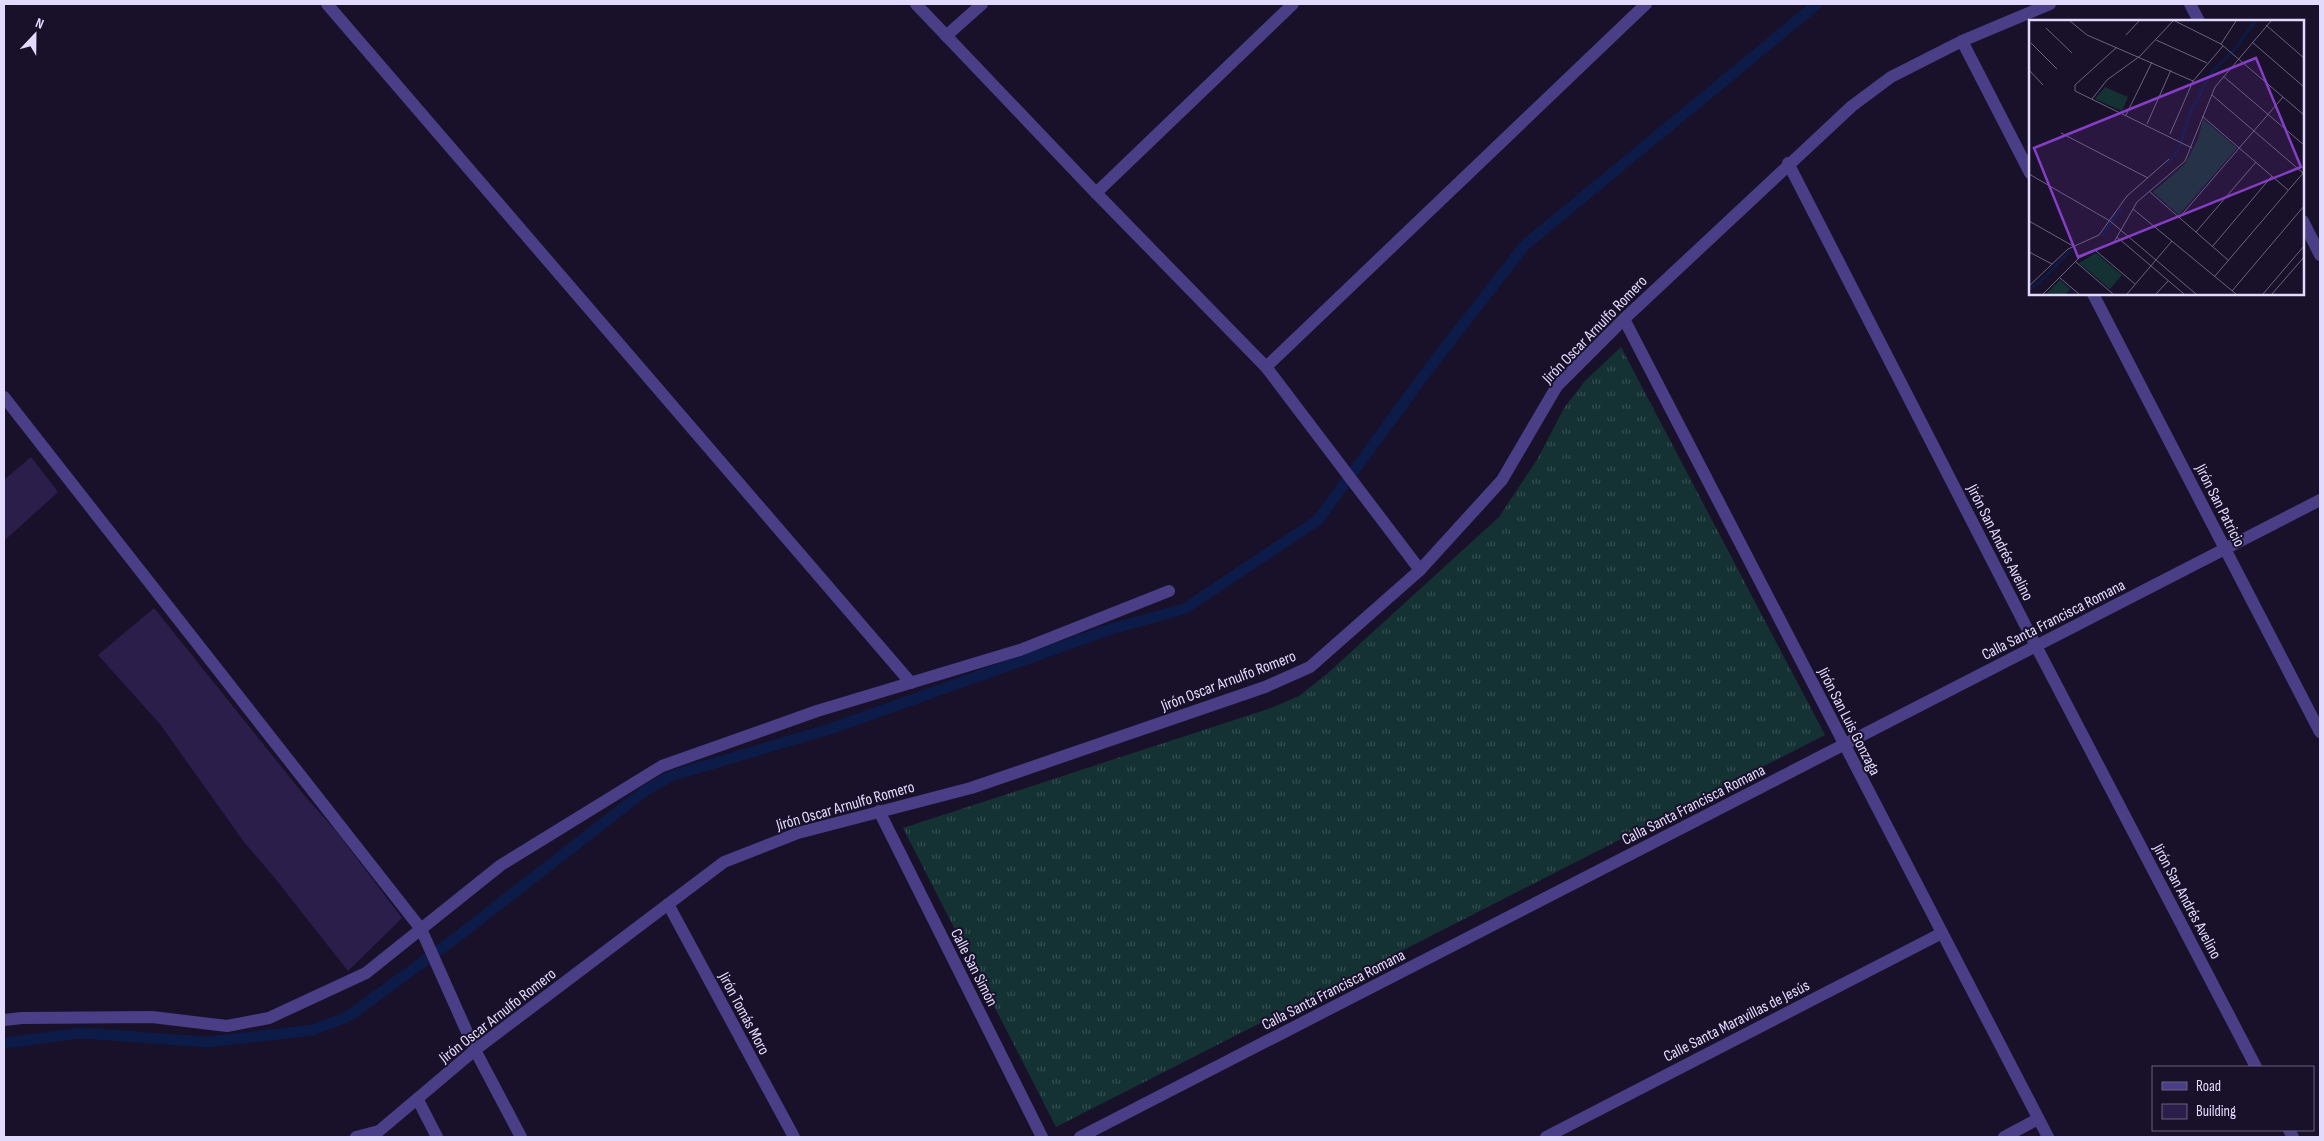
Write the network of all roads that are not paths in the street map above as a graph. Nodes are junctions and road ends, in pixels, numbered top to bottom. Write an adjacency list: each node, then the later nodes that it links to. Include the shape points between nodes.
1 (327, 4): 25 (street)
2 (916, 4): 9 (street)
3 (982, 4): 9 (street)
4 (1293, 4): 13 (street)
5 (1646, 4): 18 (street)
6 (2050, 4): 10 (street, Jirón Oscar Arnulfo Romero)
7 (2190, 4): 8 (street)
8 (2199, 20)
9 (946, 36): 13 (street)
10 (1962, 41): 11 (street, Jirón Oscar Arnulfo Romero, via 1891,77 1852,106); 12 (street)
11 (1788, 164): 17 (street, Jirón Oscar Arnulfo Romero); 24 (street, Jirón San Andrés Avelino)
12 (2029, 170)
13 (1096, 193): 18 (street)
14 (2304, 223): 15 (street)
15 (2320, 255)
16 (2094, 295): 21 (street, Jirón San Patricio)
17 (1624, 319): 22 (street, Jirón Oscar Arnulfo Romero, via 1557,386 1502,480); 27 (street, Jirón San Luis Gonzaga)
18 (1266, 367): 22 (street)
19 (4, 397): 30 (street)
20 (2320, 500): 21 (street, Calla Santa Francisca Romana)
21 (2226, 549): 24 (street, Calla Santa Francisca Romana); 26 (street, Jirón San Patricio)
22 (1420, 570): 28 (street, Jirón Oscar Arnulfo Romero, via 1310,667 1274,683 971,788)
23 (1169, 591): 25 (street, via 1020,650)
24 (2036, 646): 27 (street, Calla Santa Francisca Romana); 34 (street, Jirón San Andrés Avelino)
25 (911, 683): 30 (street, via 817,711 662,766 502,865)
26 (2320, 732)
27 (1844, 745): 31 (street, Jirón San Luis Gonzaga); 43 (street, Calla Santa Francisca Romana)
28 (879, 811): 29 (street, Jirón Oscar Arnulfo Romero, via 798,833 743,853 724,862); 42 (street, Calle San Simón)
29 (668, 904): 33 (street, Jirón Oscar Arnulfo Romero); 41 (street, Jirón Tomás Moro)
30 (421, 929): 32 (street, via 366,973 269,1018 227,1026 152,1017); 33 (street)
31 (1942, 933): 36 (street, Jirón San Luis Gonzaga); 44 (street, Calle Santa Maravillas de Jesús)
32 (4, 1020)
33 (475, 1050): 35 (street, Jirón Oscar Arnulfo Romero); 40 (street)
34 (2255, 1066)
35 (418, 1100): 37 (street, Jirón Oscar Arnulfo Romero); 39 (street)
36 (2038, 1119): 45 (street); 46 (street, Jirón San Luis Gonzaga)
37 (373, 1134): 38 (street, Jirón Oscar Arnulfo Romero)
38 (356, 1137)
39 (437, 1137)
40 (521, 1137)
41 (794, 1137)
42 (1042, 1137)
43 (1080, 1137)
44 (1546, 1137)
45 (2004, 1137)
46 (2048, 1137)

